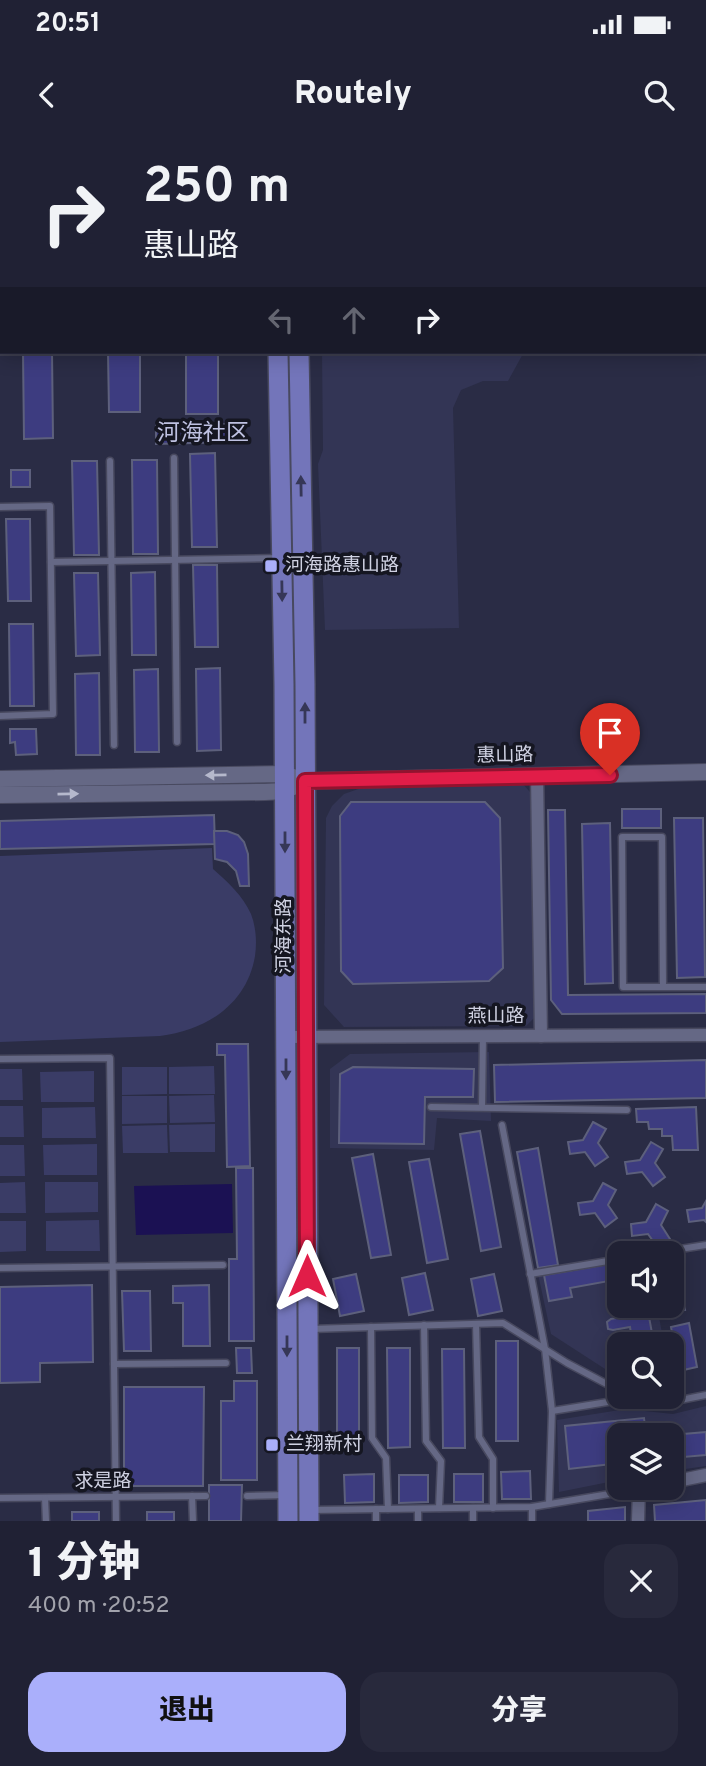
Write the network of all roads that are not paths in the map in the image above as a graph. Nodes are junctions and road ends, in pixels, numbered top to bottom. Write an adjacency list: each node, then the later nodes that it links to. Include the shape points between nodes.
1 (278, 354): 6 (main road, 河海东路)
2 (299, 354): 16 (main road, 河海东路, one-way to 2)
3 (174, 458): 7 (lane)
4 (110, 461): 8 (lane)
5 (0, 507): 9 (lane, via 50,506)
6 (282, 558): 7 (lane); 17 (main road, 河海东路, one-way to 17)
7 (175, 560): 8 (lane); 11 (lane)
8 (111, 561): 9 (lane); 12 (lane)
9 (51, 562): 10 (lane, via 53,714)
10 (0, 716)
11 (177, 741)
12 (114, 745)
13 (706, 772): 14 (street, 惠山路)
14 (537, 776): 16 (street, 惠山路); 23 (street)
15 (0, 779): 17 (street, 惠山路, one-way to 15)
16 (305, 781): 17 (street, 惠山路); 25 (main road, 河海东路)
17 (284, 782): 18 (street, 惠山路, one-way to 17); 24 (main road, 河海东路, one-way to 24)
18 (0, 795)
19 (663, 987): 19 (lane, via 623,987 622,837 662,837); 20 (lane)
20 (706, 987)
21 (706, 1035): 23 (street, 燕山路)
22 (483, 1036): 23 (street, 燕山路); 25 (street, 燕山路); 28 (lane)
23 (541, 1036)
24 (286, 1037): 25 (street, 燕山路); 53 (main road, 河海东路, one-way to 53)
25 (306, 1037): 41 (main road, 河海东路)
26 (0, 1059): 35 (lane, via 110,1058)
27 (431, 1107): 28 (lane)
28 (482, 1107): 29 (lane)
29 (627, 1110)
30 (502, 1125): 37 (lane)
31 (706, 1244): 32 (lane)
32 (684, 1248)
33 (607, 1261): 37 (lane)
34 (223, 1265): 35 (lane)
35 (113, 1267): 36 (lane); 44 (lane)
36 (0, 1268)
37 (530, 1273): 42 (lane)
38 (476, 1324): 39 (lane); 42 (lane, via 503,1323); 65 (lane, via 479,1437 493,1460)
39 (424, 1325): 40 (lane); 63 (lane, via 426,1441 440,1461)
40 (371, 1327): 41 (lane); 67 (lane, via 372,1438 386,1458)
41 (308, 1329): 69 (main road, 河海东路)
42 (545, 1349): 45 (lane); 49 (lane)
43 (226, 1363): 44 (lane)
44 (114, 1364): 57 (lane)
45 (607, 1384)
46 (706, 1395): 47 (lane)
47 (684, 1399)
48 (607, 1401): 49 (lane)
49 (552, 1411): 61 (lane)
50 (706, 1475): 51 (street)
51 (684, 1480)
52 (607, 1494): 61 (lane)
53 (288, 1495): 56 (lane); 73 (main road, 河海东路)
54 (192, 1496): 55 (lane, 求是路); 57 (lane, 求是路); 72 (lane)
55 (206, 1496)
56 (247, 1496)
57 (116, 1497): 59 (lane, 求是路); 71 (lane)
58 (0, 1498): 59 (lane, 求是路)
59 (46, 1498): 70 (lane)
60 (641, 1500): 78 (street)
61 (549, 1504): 62 (lane)
62 (532, 1507): 65 (lane); 77 (lane)
63 (439, 1508): 64 (lane); 68 (lane)
64 (473, 1508): 65 (lane); 76 (lane)
65 (493, 1508)
66 (376, 1509): 67 (lane); 69 (lane); 74 (lane)
67 (388, 1509): 68 (lane)
68 (418, 1509): 75 (lane)
69 (309, 1516)
70 (46, 1521)
71 (116, 1521)
72 (193, 1521)
73 (288, 1521)
74 (376, 1521)
75 (418, 1521)
76 (473, 1521)
77 (532, 1521)
78 (638, 1521)

